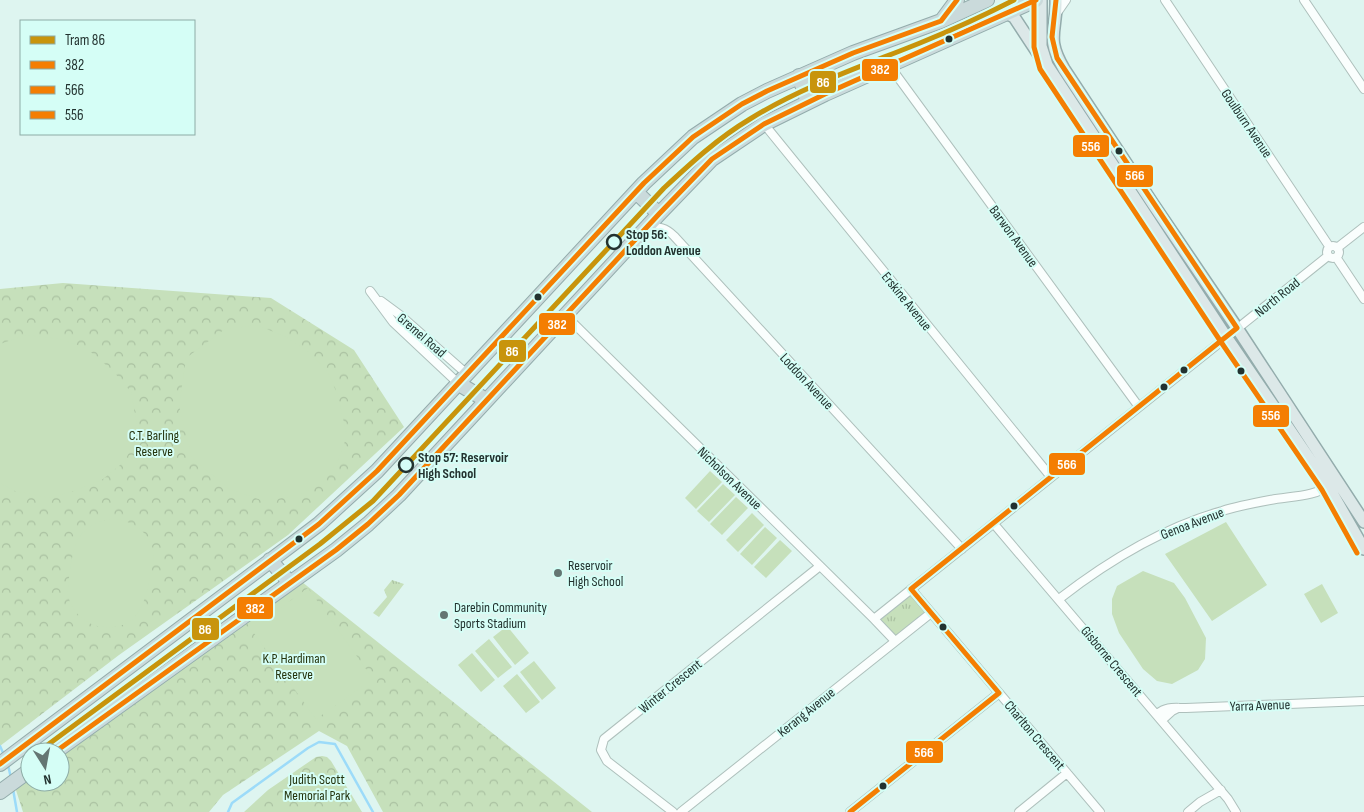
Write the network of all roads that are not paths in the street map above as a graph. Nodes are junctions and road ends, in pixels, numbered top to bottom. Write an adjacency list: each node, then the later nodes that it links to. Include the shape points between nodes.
1 (957, 0): 11 (highway)
2 (987, 0): 11 (highway)
3 (1036, 0): 9 (highway)
4 (1041, 0): 13 (main road, via 1041,41)
5 (1056, 0): 10 (main road)
6 (1066, 0): 10 (street)
7 (1165, 0): 23 (street, Goulburn Avenue)
8 (1304, 0): 15 (street)
9 (1006, 14): 12 (highway); 13 (main road, via 1014,17)
10 (1054, 18): 19 (main road, via 1052,37 1057,58)
11 (941, 21): 14 (highway)
12 (889, 65): 16 (highway); 31 (street, Barwon Avenue)
13 (1047, 65): 19 (main road)
14 (799, 76): 16 (highway); 18 (highway, via 742,104 693,137)
15 (1364, 90)
16 (808, 102): 17 (highway)
17 (764, 124): 20 (highway, via 712,159); 32 (street, Erskine Avenue)
18 (636, 192): 20 (highway); 29 (highway)
19 (1148, 208): 27 (main road); 28 (main road)
20 (659, 214): 22 (highway)
21 (1364, 227): 23 (street)
22 (645, 229): 26 (highway); 36 (street, Loddon Avenue, via 660,227 674,236)
23 (1334, 247): 24 (street, via 1339,253)
24 (1332, 256): 25 (street); 27 (street, North Road)
25 (1364, 299)
26 (565, 315): 30 (highway); 39 (street, Nicholson Avenue)
27 (1237, 328): 28 (street, North Road); 33 (main road)
28 (1227, 338): 31 (street, North Road); 33 (main road)
29 (463, 379): 29 (street, Gremel Road, via 400,315 372,294 393,322); 30 (highway); 38 (highway, via 350,497)
30 (486, 400): 40 (highway, via 368,524)
31 (1140, 407): 32 (street, North Road)
32 (1051, 477): 35 (street, North Road)
33 (1333, 483): 34 (main road); 37 (main road); 42 (street, Genoa Avenue, via 1318,492 1249,504 1196,520 1146,541)
34 (1364, 522)
35 (994, 524): 36 (street, North Road); 42 (street, Gisborne Crescent)
36 (962, 549): 41 (street, North Road)
37 (1364, 549)
38 (270, 560): 40 (highway); 50 (highway)
39 (820, 566): 44 (street, Nicholson Avenue); 56 (street, Winter Crescent, via 604,740 601,750 607,761)
40 (290, 583): 49 (highway)
41 (912, 589): 43 (street, Charlton Crescent); 44 (street, North Road)
42 (1059, 599): 48 (street, Gisborne Crescent)
43 (931, 613): 45 (street, Kerang Avenue); 46 (street, Charlton Crescent)
44 (874, 619): 45 (street, Nicholson Avenue)
45 (894, 641): 57 (street, Kerang Avenue)
46 (999, 693): 51 (street, Charlton Crescent); 58 (street)
47 (1364, 701): 48 (street, Yarra Avenue, via 1165,708)
48 (1160, 717): 53 (street, Gisborne Crescent)
49 (69, 742)
50 (0, 764)
51 (1067, 773): 59 (street); 60 (street, Charlton Crescent)
52 (20, 777): 54 (highway)
53 (1219, 788): 55 (street, Gisborne Crescent); 61 (street)
54 (0, 792)
55 (1228, 799): 62 (street, Gisborne Crescent); 63 (street, Gisborne Crescent)
56 (673, 812)
57 (681, 812)
58 (850, 812)
59 (1019, 812)
60 (1100, 812)
61 (1188, 812)
62 (1236, 812)
63 (1243, 812)

